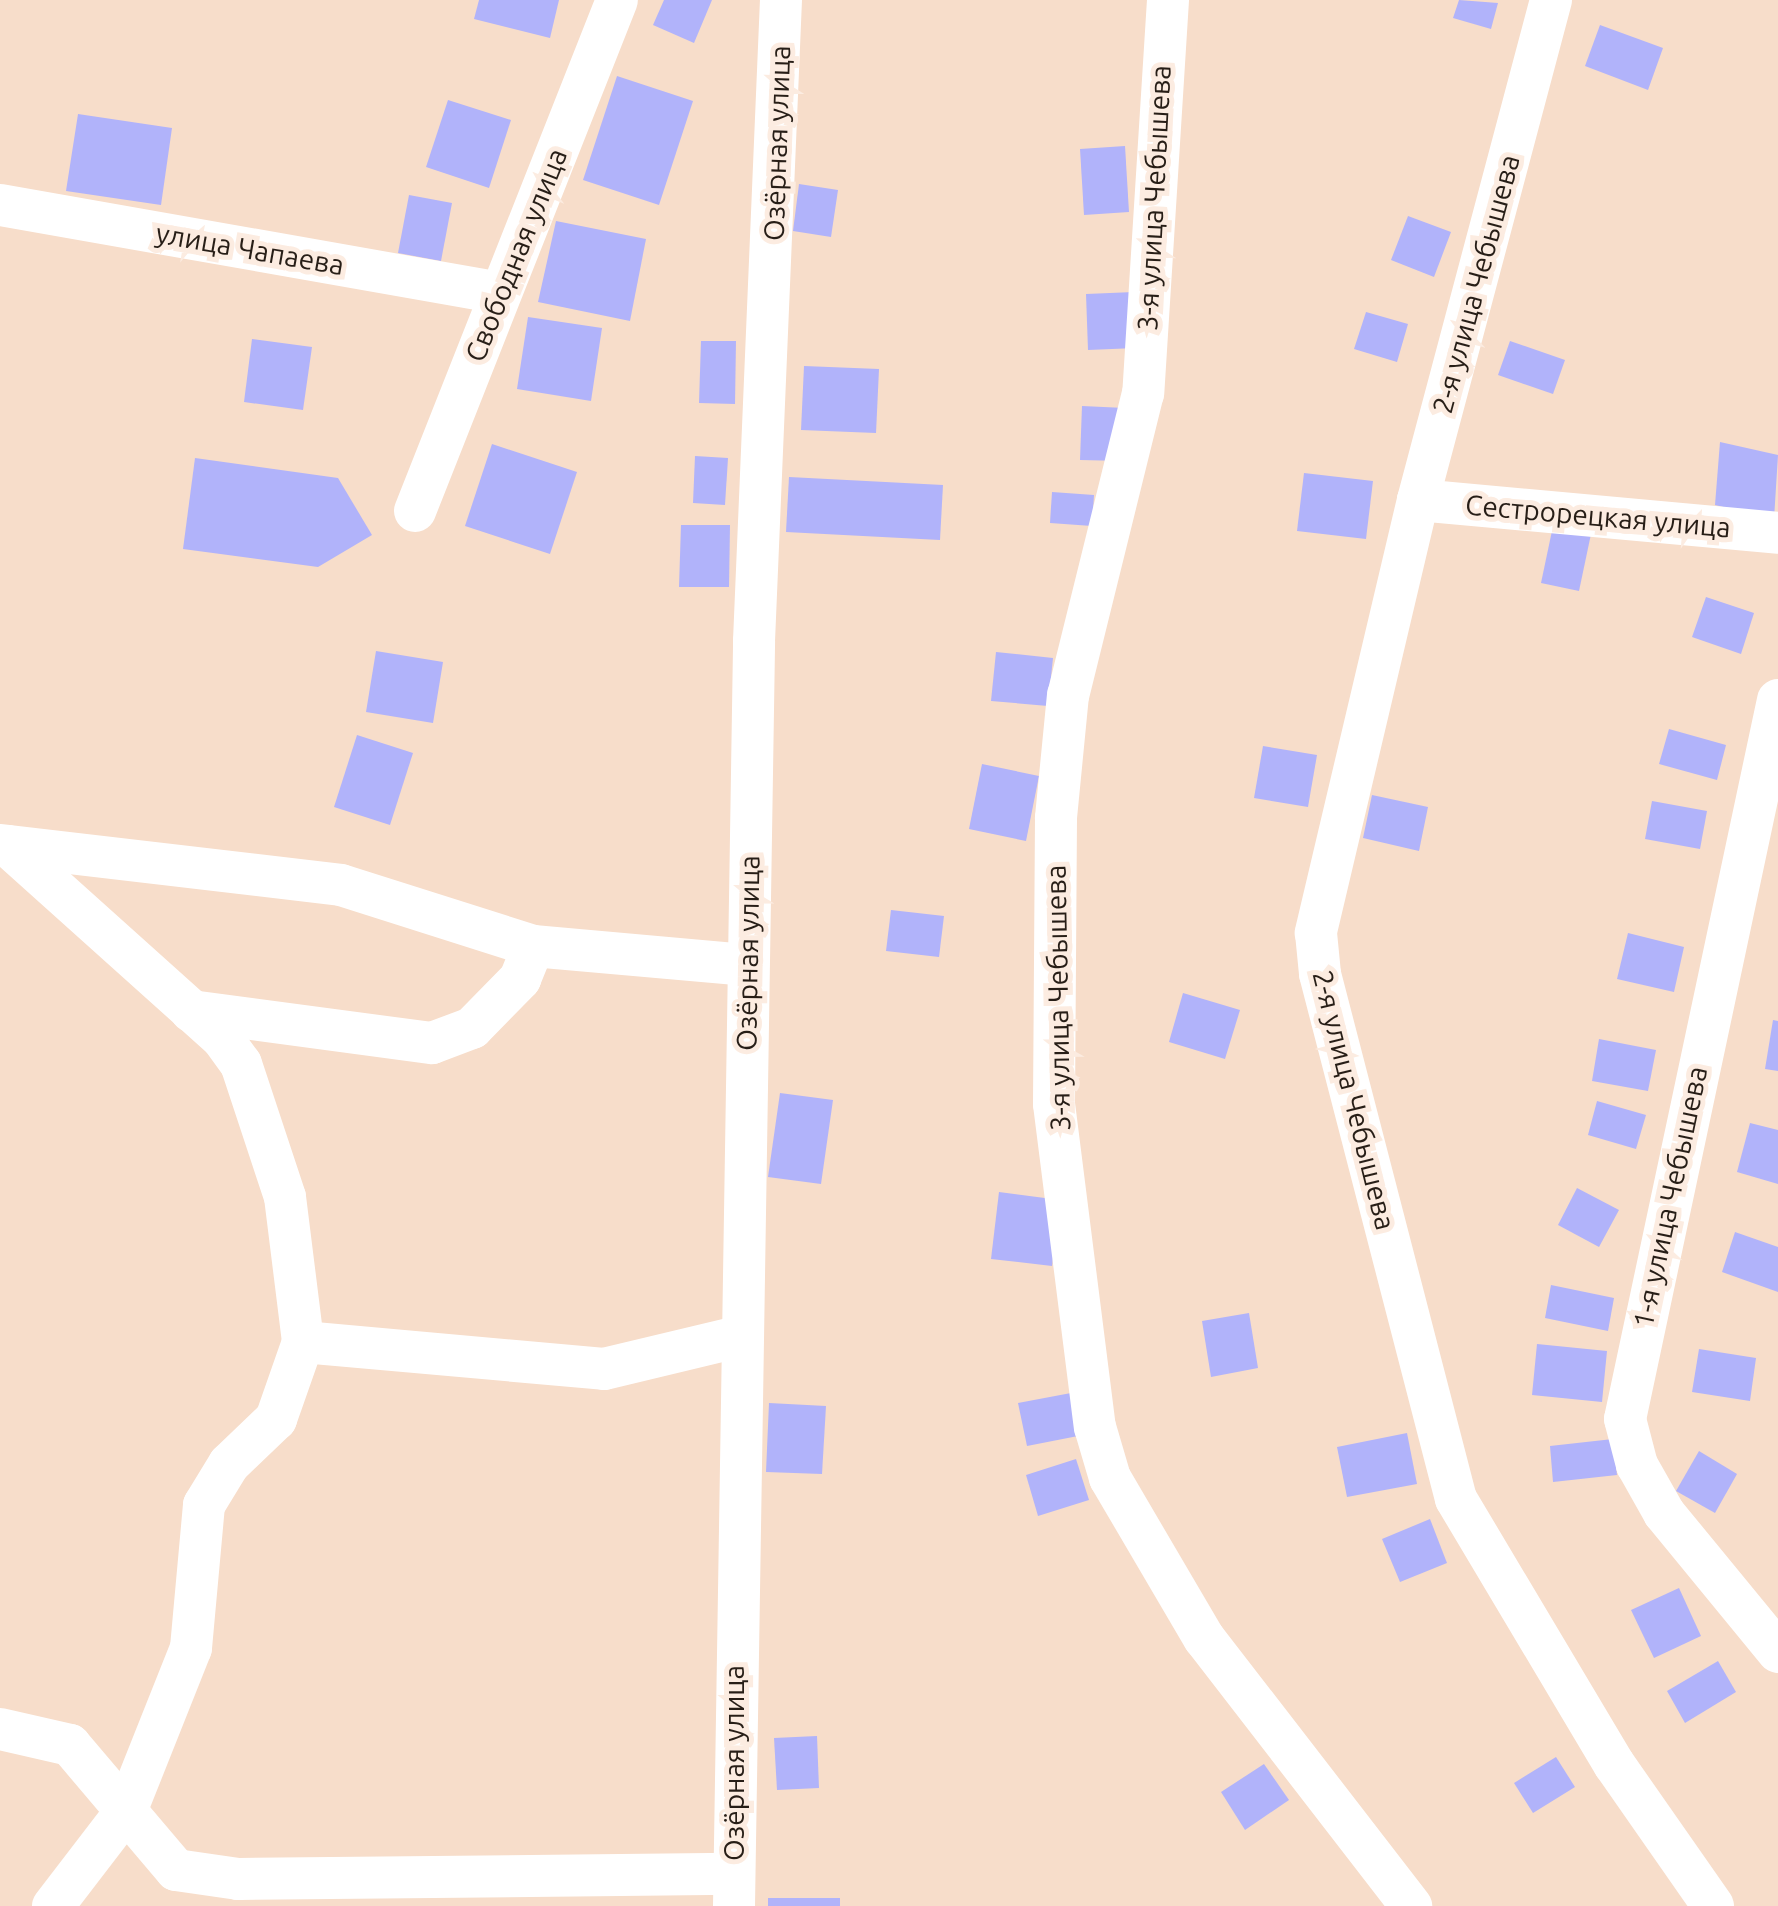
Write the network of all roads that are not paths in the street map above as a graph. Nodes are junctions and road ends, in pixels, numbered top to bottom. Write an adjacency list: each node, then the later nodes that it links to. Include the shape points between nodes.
1 (617, 0): 6 (street, Свободная улица)
2 (781, 0): 13 (street, Озёрная улица)
3 (1168, 0): 22 (street, 3-я улица Чебышева, via 1143,393 1068,696 1056,818 1059,1144 1096,1427 1110,1478 1204,1638)
4 (1551, 0): 7 (street, 2-я улица Чебышева)
5 (0, 205): 6 (street, улица Чапаева)
6 (500, 293): 8 (street, Свободная улица)
7 (1418, 500): 9 (street, Сестрорецкая улица); 23 (street, 2-я улица Чебышева, via 1322,884 1320,974 1456,1499 1614,1764)
8 (415, 511)
9 (1778, 533)
10 (1778, 700): 17 (street, 1-я улица Чебышева, via 1625,1419 1637,1465 1664,1513)
11 (4, 846): 12 (street, via 341,885); 14 (street)
12 (533, 946): 13 (street); 14 (street, via 520,979 472,1028 432,1043)
13 (748, 965): 15 (street, Озёрная улица)
14 (190, 1010): 16 (street, via 241,1064 285,1197)
15 (741, 1336): 16 (street, via 604,1369); 20 (street, Озёрная улица)
16 (303, 1342): 19 (street, via 276,1418 229,1464 204,1505 191,1648)
17 (1778, 1652)
18 (0, 1729): 19 (street, via 70,1745)
19 (126, 1811): 20 (street, via 176,1870 238,1879); 21 (street)
20 (734, 1890)
21 (53, 1906)
22 (1411, 1906)
23 (1713, 1906)

